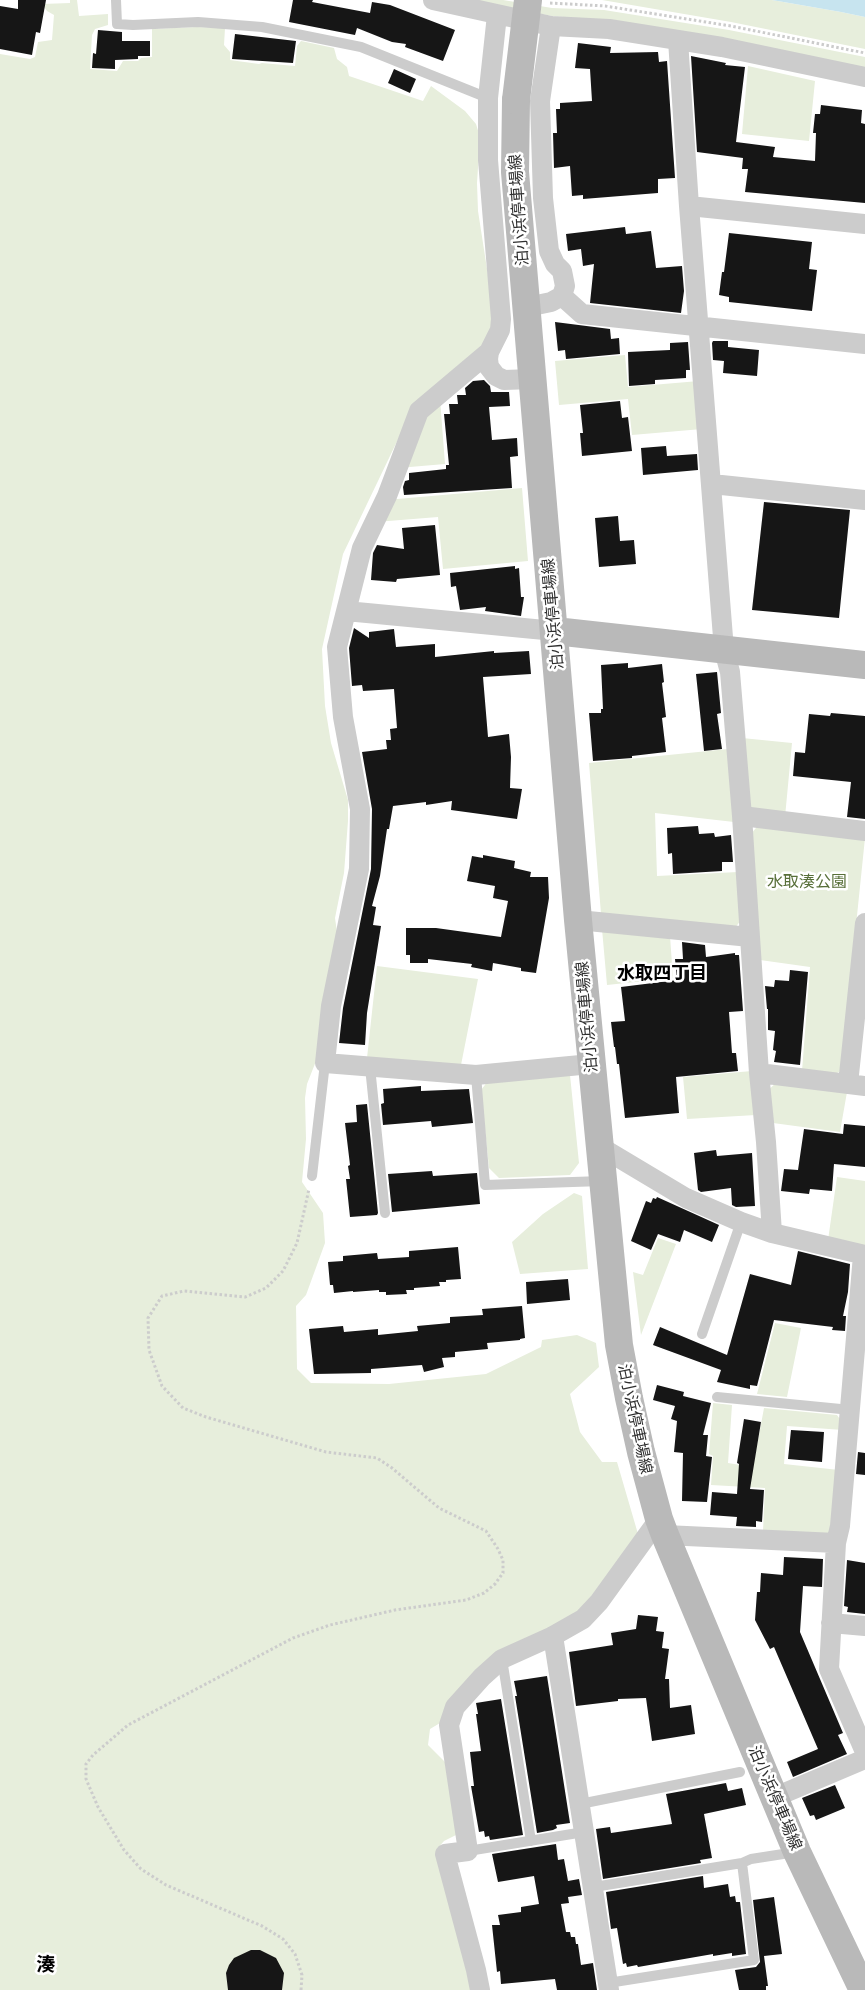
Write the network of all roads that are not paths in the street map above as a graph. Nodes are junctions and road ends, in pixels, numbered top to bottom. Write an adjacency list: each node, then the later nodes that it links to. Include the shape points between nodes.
1 (116, 0): 8 (lane, via 118,24 198,22 271,28 361,47)
2 (433, 0): 4 (street)
3 (528, 0): 12 (main road, 泊小浜停車場線, bridge, via 514,140)
4 (497, 15): 5 (street); 8 (street)
5 (551, 26): 6 (street, via 609,28); 11 (street, via 540,101 540,146 549,251 565,279)
6 (678, 40): 7 (street); 9 (street)
7 (865, 77)
8 (488, 98): 15 (street, via 489,175 501,319 500,330)
9 (689, 206): 10 (street); 13 (street)
10 (865, 224)
11 (562, 296): 12 (street); 13 (street, via 582,314)
12 (527, 307): 16 (main road, 泊小浜停車場線)
13 (699, 326): 14 (street); 17 (street)
14 (865, 344)
15 (489, 352): 16 (street, via 489,367 496,376 509,380); 19 (street, via 419,411 362,548)
16 (533, 380): 20 (main road, 泊小浜停車場線)
17 (712, 484): 18 (street); 21 (street)
18 (865, 500)
19 (346, 611): 20 (street); 28 (street, via 337,647 343,717 360,808 359,869 331,1006)
20 (555, 631): 21 (main road); 25 (main road, 泊小浜停車場線)
21 (724, 650): 22 (main road); 23 (street, via 730,672)
22 (865, 665)
23 (742, 816): 24 (street); 27 (street)
24 (865, 831)
25 (578, 920): 27 (street); 29 (main road, 泊小浜停車場線)
26 (865, 923): 33 (street)
27 (750, 937): 31 (street)
28 (325, 1063): 30 (street); 35 (lane)
29 (591, 1064): 32 (street); 34 (main road, 泊小浜停車場線)
30 (370, 1067): 32 (street); 37 (lane)
31 (759, 1073): 33 (street); 39 (street)
32 (476, 1075): 36 (lane, via 486,1185)
33 (856, 1085)
34 (599, 1146): 36 (main road, 泊小浜停車場線); 38 (street, via 686,1198)
35 (312, 1176)
36 (602, 1181): 44 (main road, 泊小浜停車場線, via 620,1345 639,1443)
37 (385, 1213)
38 (741, 1222): 39 (street); 41 (lane)
39 (772, 1233): 40 (street)
40 (864, 1255): 43 (street)
41 (702, 1334)
42 (717, 1396): 43 (lane)
43 (850, 1410): 45 (street)
44 (662, 1527): 45 (street); 48 (street, via 583,1620); 53 (main road, 泊小浜停車場線)
45 (836, 1543): 46 (street)
46 (831, 1623): 47 (street); 50 (street, via 829,1669)
47 (865, 1626)
48 (553, 1636): 49 (street); 54 (street)
49 (502, 1659): 56 (lane); 57 (street, via 455,1707 449,1725)
50 (865, 1752)
51 (865, 1759): 53 (street)
52 (740, 1772): 54 (lane)
53 (775, 1798): 58 (main road, 泊小浜停車場線)
54 (580, 1804): 55 (street)
55 (584, 1832): 56 (lane); 60 (street)
56 (531, 1841): 57 (lane)
57 (468, 1851): 62 (street, via 445,1854)
58 (797, 1852): 59 (lane); 63 (main road, 泊小浜停車場線)
59 (742, 1863): 60 (lane); 61 (lane, via 754,1960)
60 (594, 1887): 61 (street)
61 (608, 1986)
62 (480, 1990)
63 (863, 1990)

